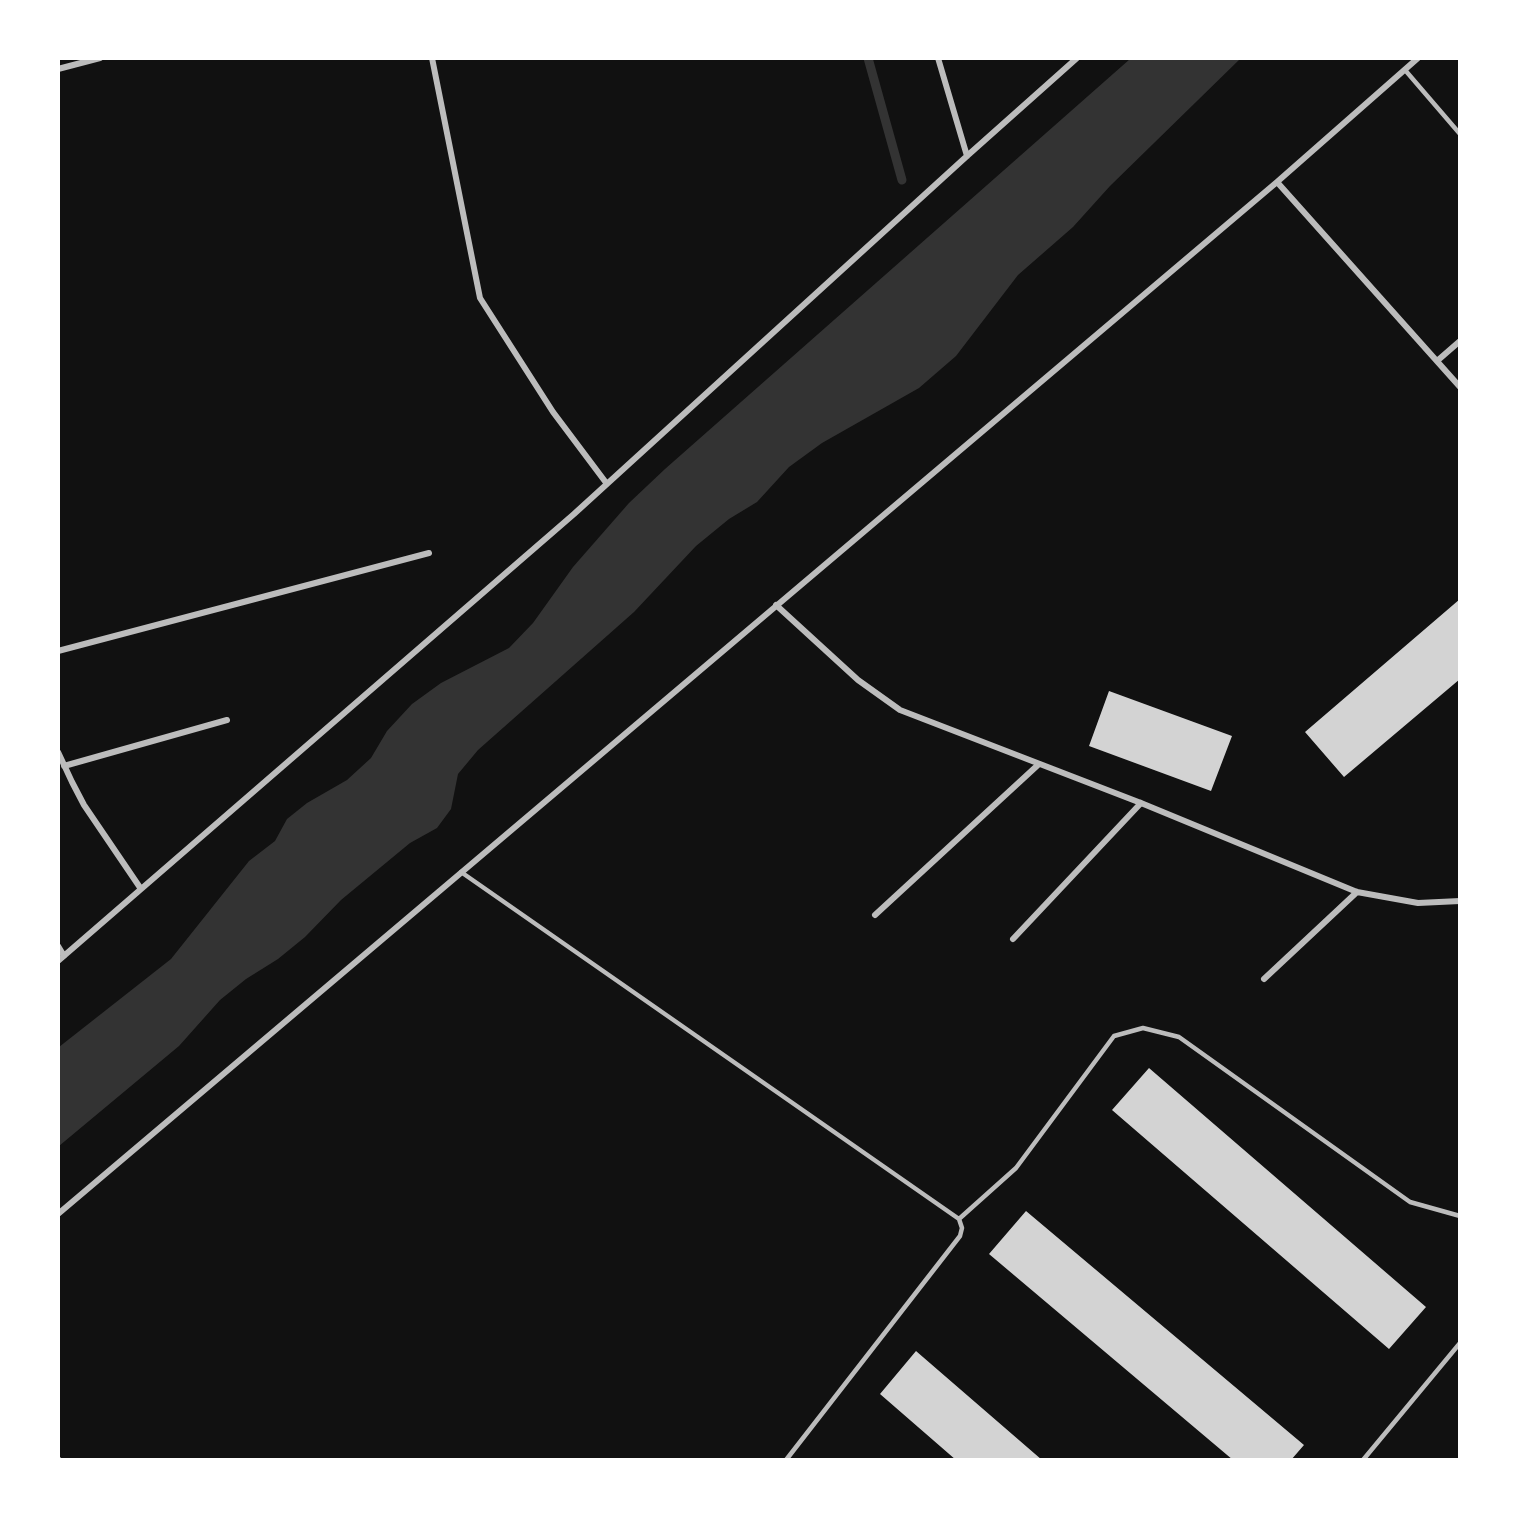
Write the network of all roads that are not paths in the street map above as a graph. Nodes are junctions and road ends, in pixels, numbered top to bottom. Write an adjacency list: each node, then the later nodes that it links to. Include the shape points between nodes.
1 (66, 58): 7 (street)
2 (100, 58): 7 (street)
3 (432, 58): 16 (street, via 480,298 553,412)
4 (938, 58): 11 (street)
5 (1077, 58): 11 (street)
6 (1418, 58): 9 (street)
7 (69, 67): 8 (street)
8 (58, 69)
9 (1405, 70): 10 (lane); 12 (street)
10 (1460, 134)
11 (967, 156): 16 (street)
12 (1277, 182): 14 (street); 18 (street)
13 (1460, 341): 14 (street)
14 (1437, 361): 15 (street)
15 (1460, 387)
16 (607, 484): 26 (street)
17 (429, 553): 19 (street)
18 (776, 605): 22 (street, via 858,680 900,710); 25 (street)
19 (58, 651)
20 (227, 720): 23 (street)
21 (58, 752): 23 (street)
22 (1039, 764): 24 (street); 29 (street)
23 (64, 766): 26 (street, via 84,805)
24 (1141, 803): 27 (street); 30 (street)
25 (461, 872): 35 (street); 37 (lane)
26 (141, 889): 32 (street)
27 (1357, 892): 28 (street, via 1418,903); 34 (street)
28 (1460, 901)
29 (875, 915)
30 (1013, 939)
31 (58, 946): 32 (street)
32 (64, 956): 33 (street)
33 (58, 961)
34 (1264, 979)
35 (58, 1214)
36 (1460, 1216): 37 (lane, via 1410,1202 1179,1037 1143,1028 1114,1036 1016,1168)
37 (959, 1219): 39 (lane, via 960,1236)
38 (1460, 1343): 40 (lane)
39 (786, 1460)
40 (1363, 1460)

